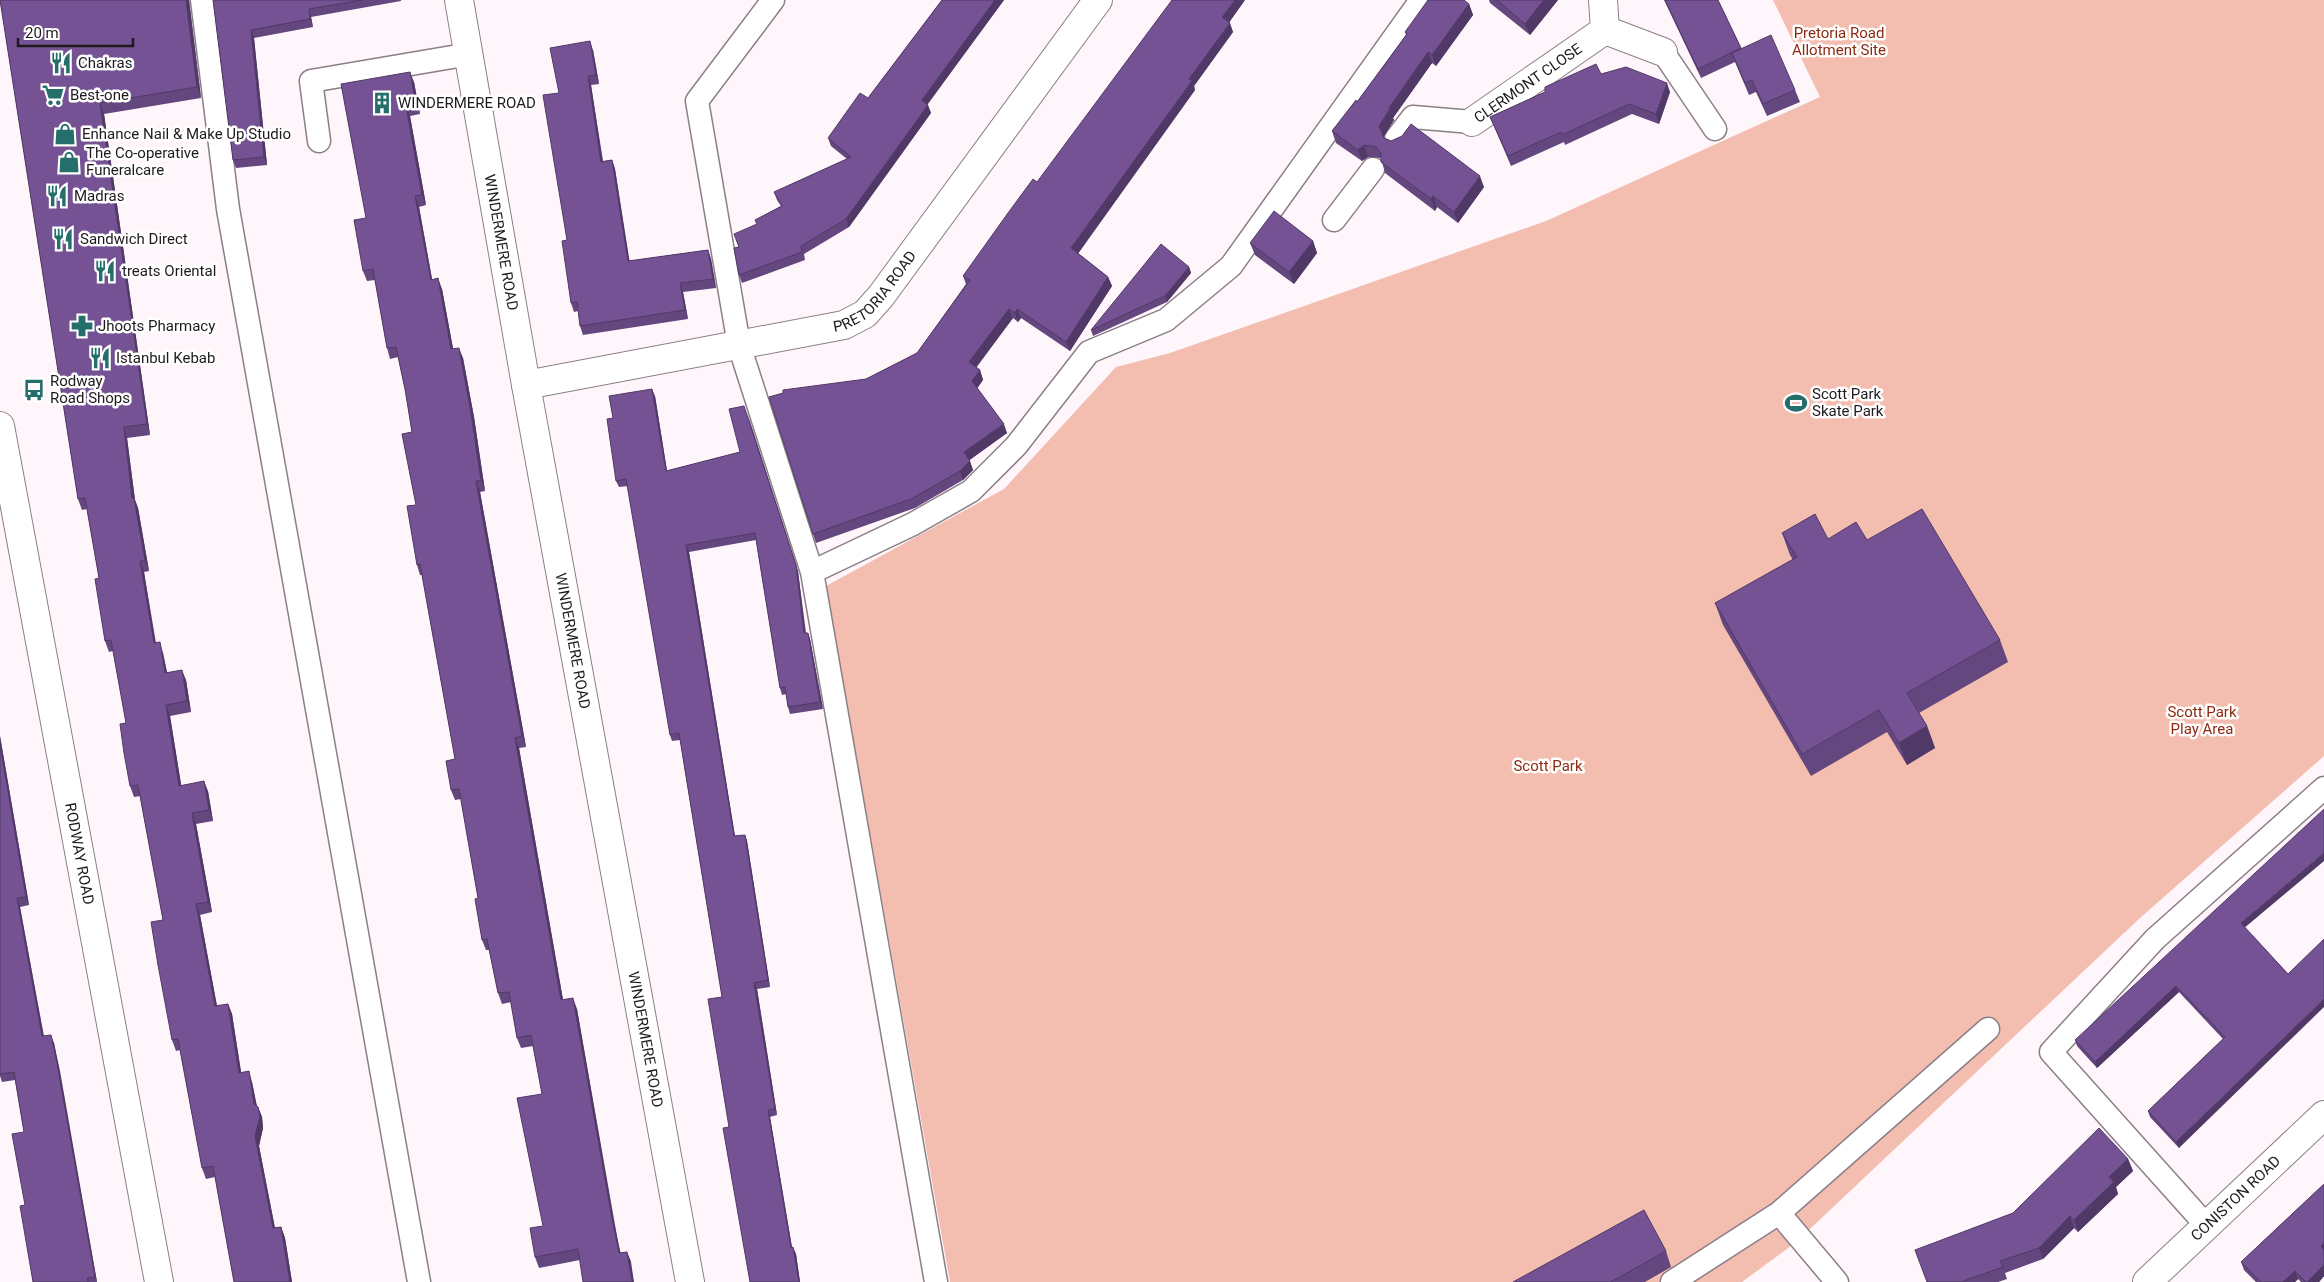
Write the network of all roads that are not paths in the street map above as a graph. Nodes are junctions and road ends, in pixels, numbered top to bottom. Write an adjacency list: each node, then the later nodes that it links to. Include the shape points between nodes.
1 (202, 0): 26 (lane, via 228,210)
2 (459, 0): 9 (street, WINDERMERE ROAD)
3 (773, 0): 16 (lane, via 697,101)
4 (1098, 0): 16 (street, PRETORIA ROAD, via 865,314 844,325)
5 (1421, 0): 19 (lane, via 1231,266 1166,320 1089,352 1016,446 971,491 913,524)
6 (1603, 0): 7 (street)
7 (1605, 30): 8 (street); 10 (street, CLERMONT CLOSE)
8 (1663, 52): 11 (lane)
9 (470, 54): 13 (lane, via 311,82); 17 (street, WINDERMERE ROAD)
10 (1472, 122): 12 (lane, CLERMONT CLOSE, via 1413,117)
11 (1715, 129)
12 (1396, 139)
13 (319, 141)
14 (1373, 169): 15 (lane)
15 (1334, 220)
16 (739, 345): 17 (street, PRETORIA ROAD); 19 (lane)
17 (526, 385): 27 (street, WINDERMERE ROAD)
18 (0, 426): 25 (street, RODWAY ROAD)
19 (812, 572): 28 (lane)
20 (2324, 788): 24 (lane, via 2155,939 2051,1052)
21 (1988, 1029): 23 (lane)
22 (2324, 1114): 24 (street, CONISTON ROAD)
23 (1779, 1213): 29 (lane); 30 (lane)
24 (2206, 1225): 31 (street, CONISTON ROAD)
25 (159, 1282)
26 (419, 1282)
27 (690, 1282)
28 (936, 1282)
29 (1672, 1282)
30 (1836, 1282)
31 (2147, 1282)

